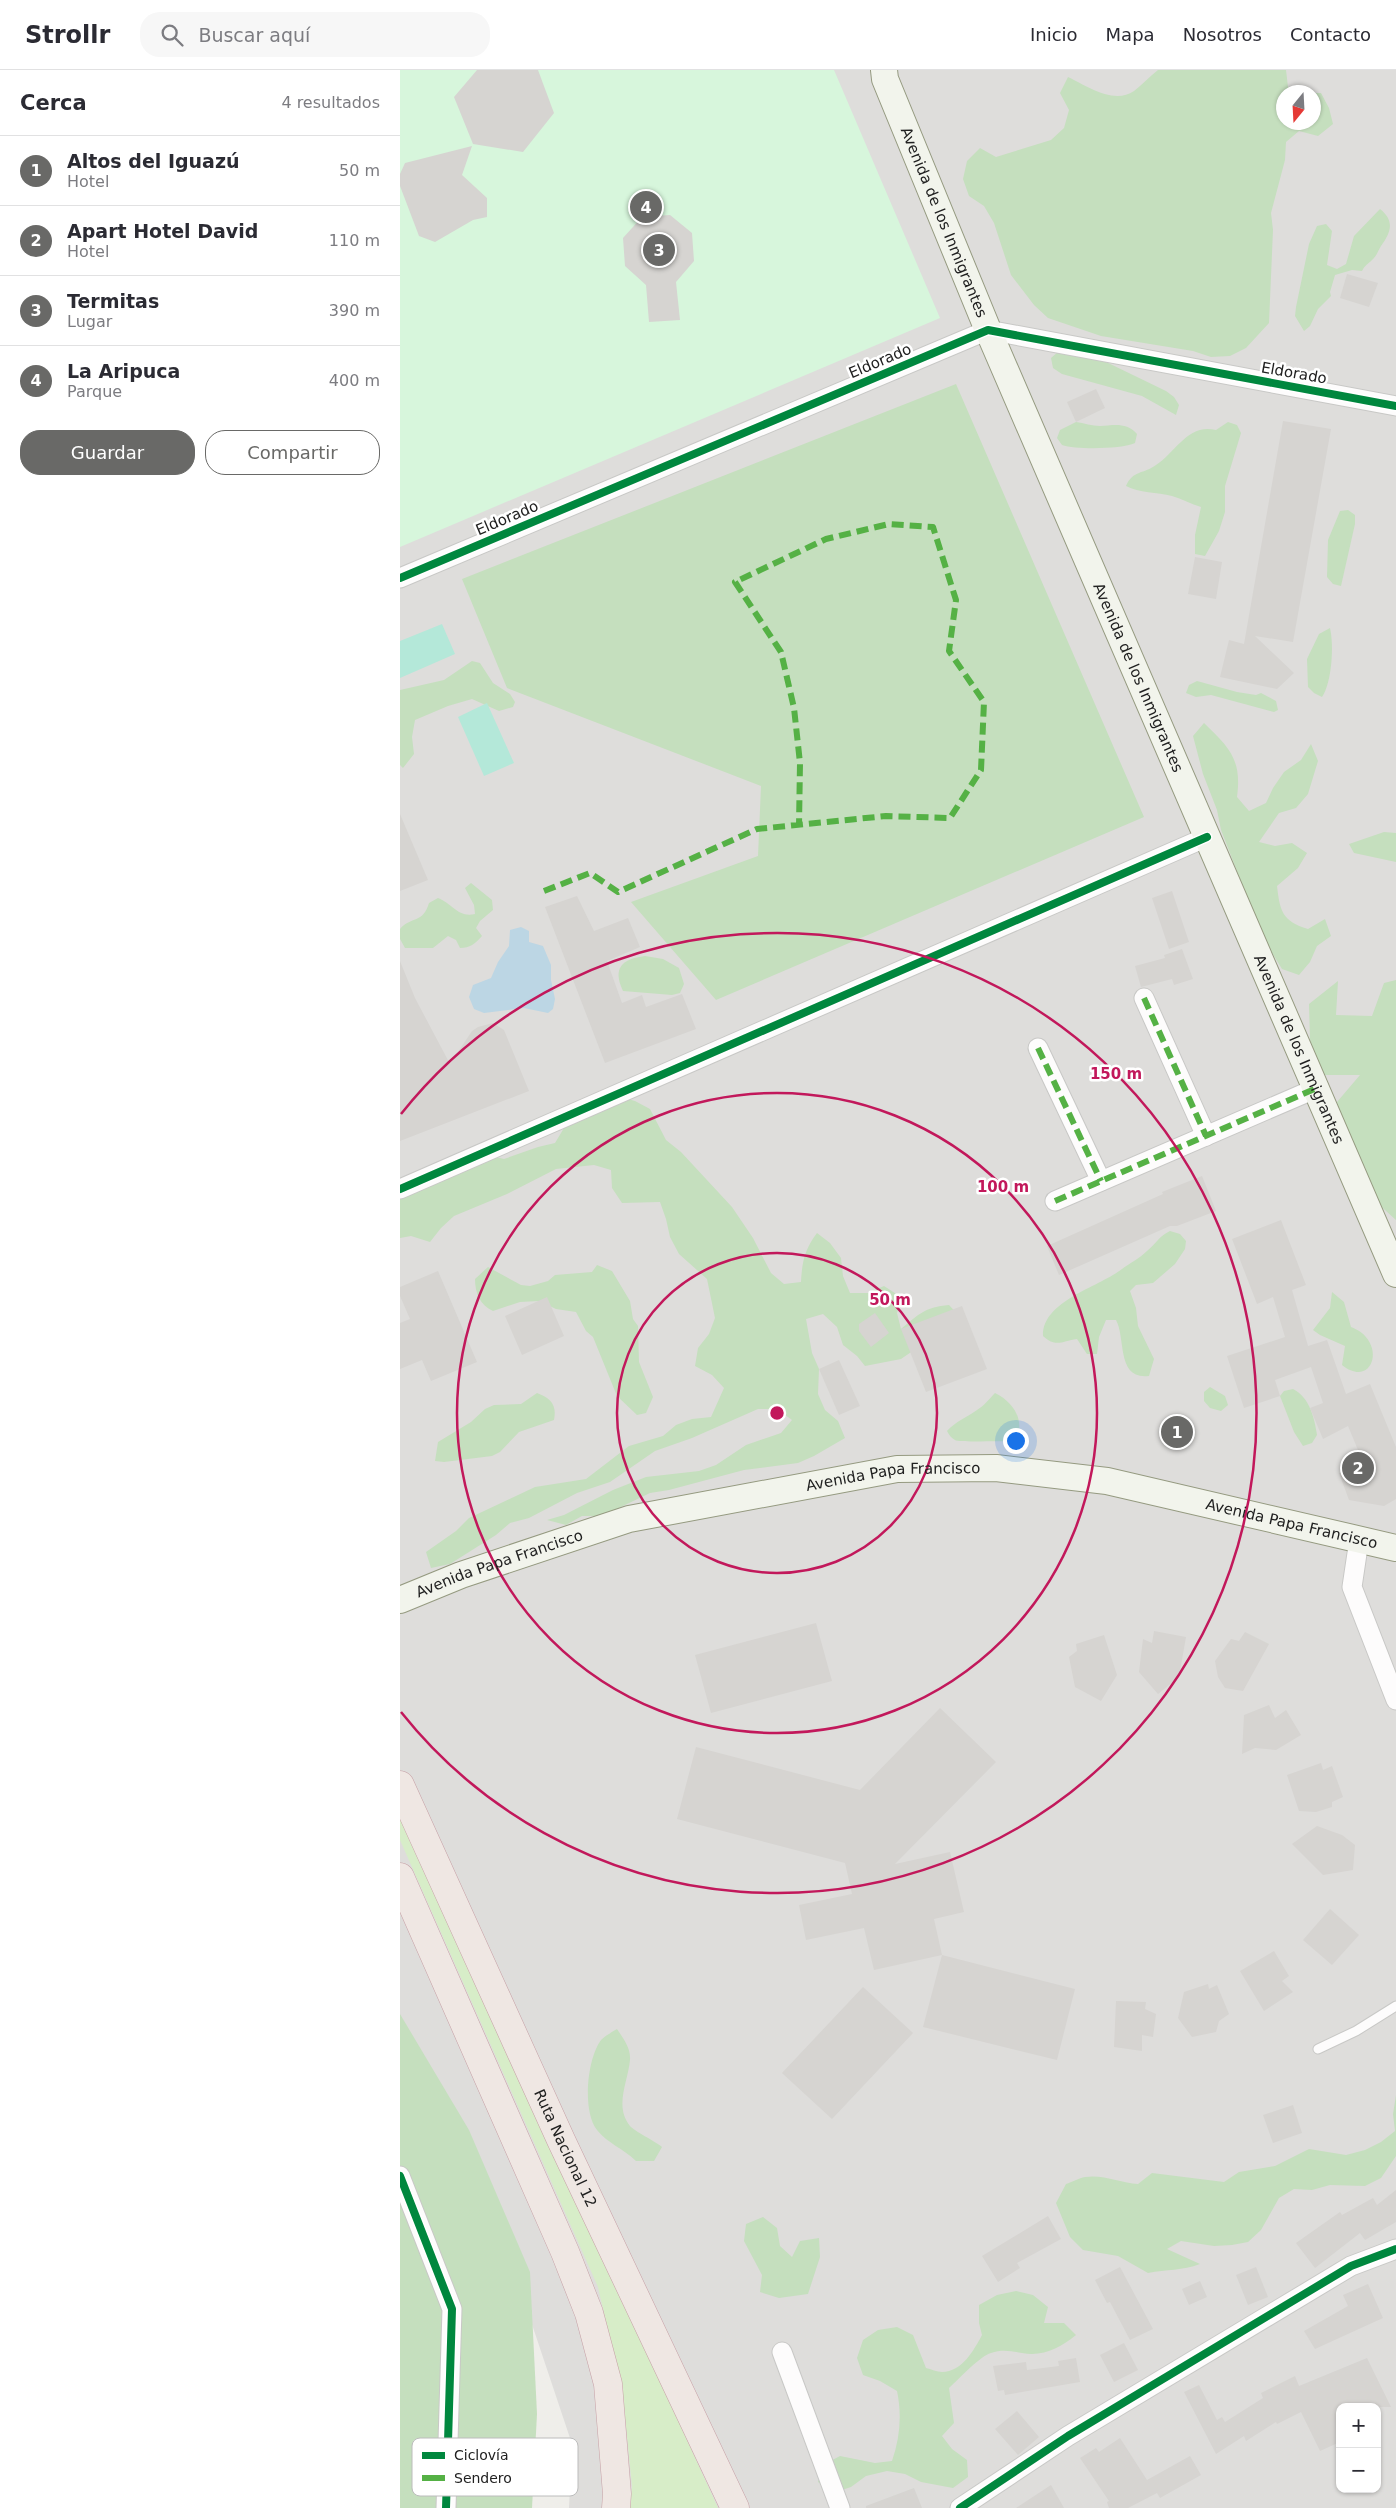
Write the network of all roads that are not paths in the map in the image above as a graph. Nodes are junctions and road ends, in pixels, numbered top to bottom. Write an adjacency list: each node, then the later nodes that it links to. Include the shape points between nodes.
1 (881, 73): 2 (main road, Avenida de los Inmigrantes)
2 (988, 330): 3 (street, Eldorado); 4 (street, Eldorado); 5 (main road, Avenida de los Inmigrantes)
3 (1396, 406)
4 (400, 578)
5 (1208, 837): 8 (main road, Avenida de los Inmigrantes); 11 (street)
6 (1144, 998): 9 (street)
7 (1038, 1048): 10 (street)
8 (1318, 1088): 9 (street); 13 (main road, Avenida de los Inmigrantes)
9 (1206, 1136): 10 (street)
10 (1101, 1181): 12 (street)
11 (400, 1189)
12 (1055, 1201)
13 (1396, 1274)
14 (1359, 1540): 15 (main road, Avenida Papa Francisco); 16 (main road, Avenida Papa Francisco, via 1107,1481 996,1468 897,1469 629,1519 461,1575); 17 (street, via 1352,1587)
15 (1396, 1548)
16 (400, 1600)
17 (1396, 1700)
18 (400, 1785): 27 (highway, Ruta Nacional 12)
19 (400, 1877): 26 (highway, via 589,2313 608,2384)
20 (1396, 2006): 21 (lane, via 1356,2031)
21 (1318, 2049)
22 (400, 2176): 25 (street, via 452,2309)
23 (1396, 2249): 29 (street, via 1351,2266 1068,2436)
24 (782, 2352): 28 (street)
25 (448, 2438)
26 (616, 2508)
27 (735, 2508)
28 (840, 2508)
29 (960, 2508)

